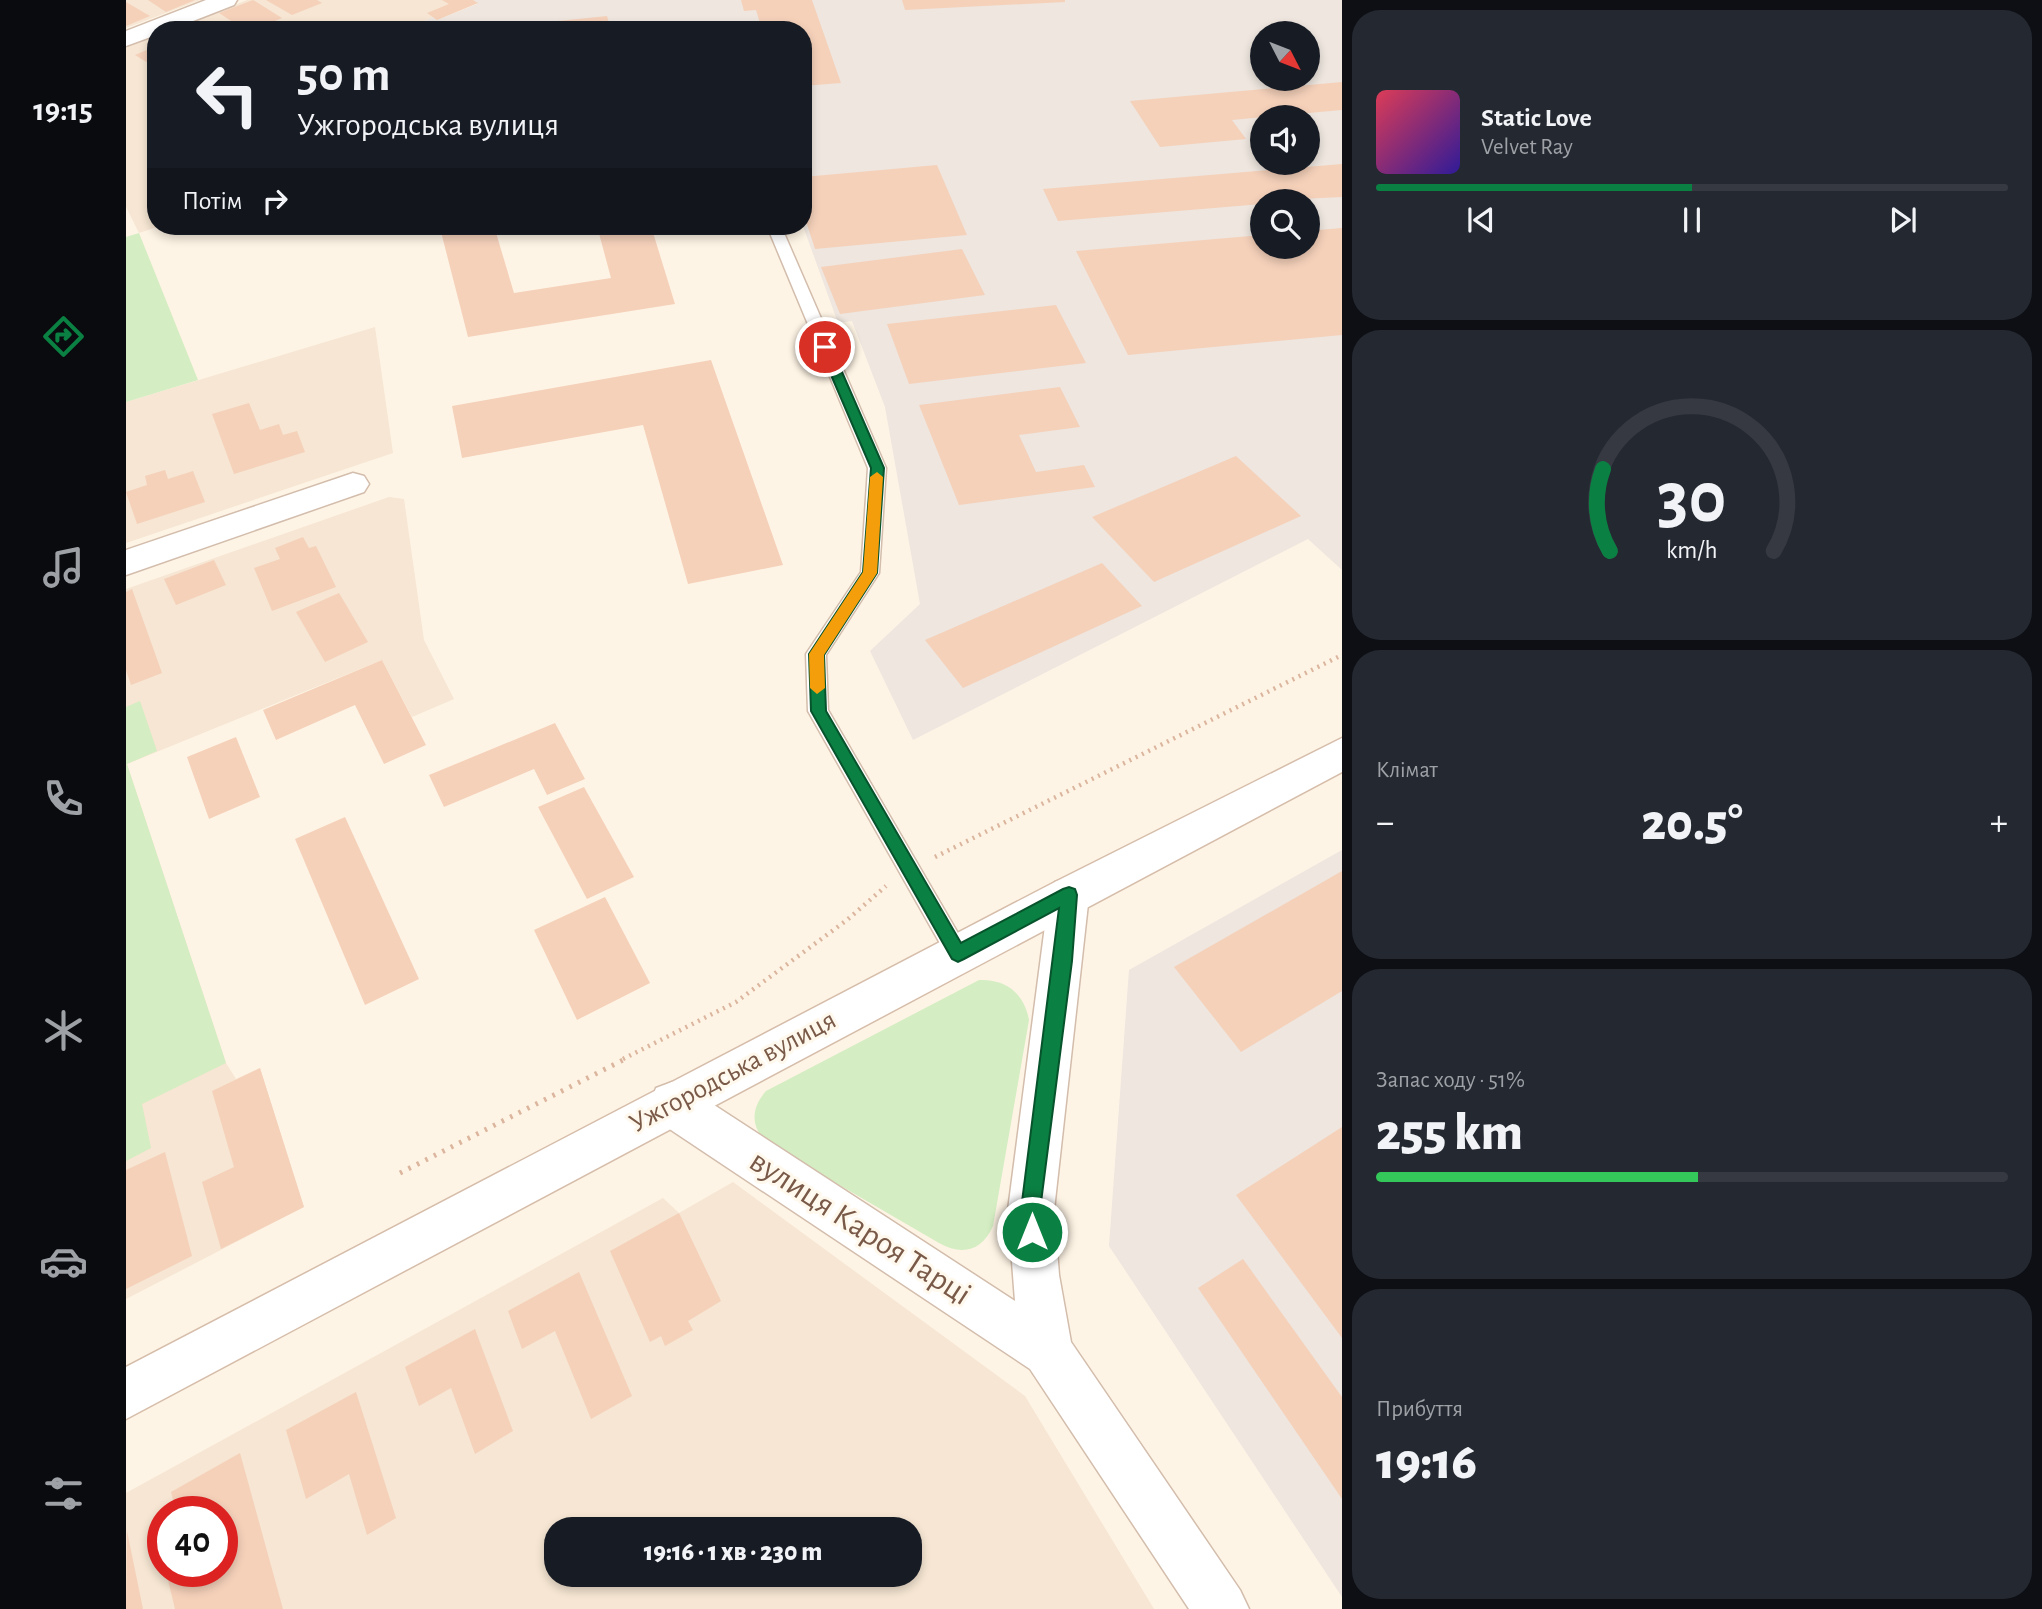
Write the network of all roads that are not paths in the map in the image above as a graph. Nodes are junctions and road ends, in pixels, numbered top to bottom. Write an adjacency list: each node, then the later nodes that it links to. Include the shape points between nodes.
1 (226, 0): 2 (street)
2 (172, 21)
3 (147, 31): 4 (street)
4 (126, 39)
5 (778, 235): 10 (lane, via 877,468 870,573 817,654 818,711)
6 (353, 484): 7 (street)
7 (126, 563)
8 (1342, 754): 9 (street, Ужгородська вулиця)
9 (1069, 895): 10 (street, Ужгородська вулиця); 12 (street, вулиця Кароя Тарці, via 1031,1210 1035,1275)
10 (958, 954): 11 (street, Ужгородська вулиця)
11 (672, 1104): 12 (street, вулиця Кароя Тарці); 13 (street, Ужгородська вулиця)
12 (1048, 1351): 14 (street, вулиця Кароя Тарці)
13 (126, 1394)
14 (1221, 1609)

